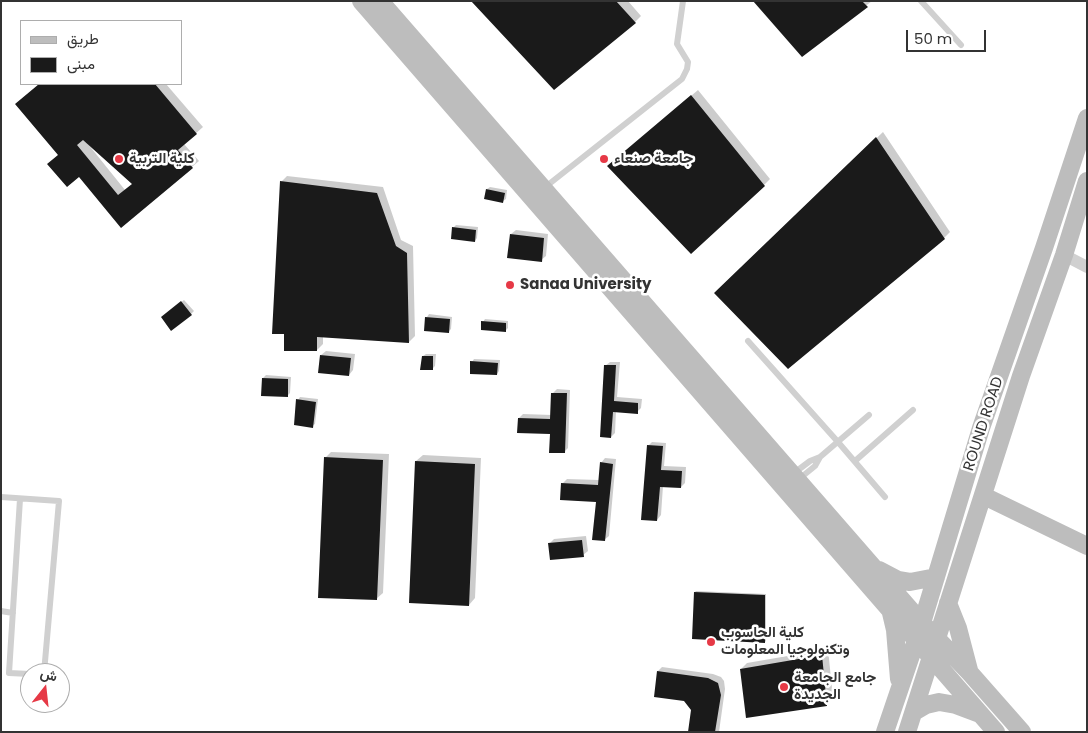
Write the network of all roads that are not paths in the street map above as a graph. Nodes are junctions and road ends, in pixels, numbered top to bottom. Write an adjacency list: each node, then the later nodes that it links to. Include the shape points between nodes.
1 (361, 1): 17 (street)
2 (380, 1): 8 (street)
3 (683, 1): 8 (lane, via 677,44 688,62 688,70 682,79)
4 (921, 1): 5 (lane)
5 (961, 45)
6 (1087, 118): 9 (street, ROUND ROAD)
7 (1087, 181): 10 (street, ROUND ROAD)
8 (543, 189): 17 (street)
9 (1044, 248): 10 (street); 24 (street, ROUND ROAD, via 981,428)
10 (1064, 255): 11 (street); 18 (street, ROUND ROAD, via 1021,376)
11 (1087, 267)
12 (748, 341): 15 (lane)
13 (913, 410): 16 (lane)
14 (869, 415): 15 (lane)
15 (838, 442): 16 (lane); 17 (lane, via 820,457 816,466)
16 (855, 461): 20 (lane)
17 (791, 481): 23 (street); 27 (street)
18 (984, 496): 22 (street); 25 (street, ROUND ROAD)
19 (1, 497): 21 (lane)
20 (885, 497)
21 (20, 499): 28 (lane); 32 (lane, via 58,501)
22 (1087, 546)
23 (874, 567): 24 (street, via 898,580 910,582); 29 (street)
24 (936, 577): 29 (street, ROUND ROAD)
25 (948, 603): 30 (street, ROUND ROAD); 33 (street)
26 (1, 611): 28 (lane)
27 (891, 612): 29 (street); 35 (street)
28 (13, 613): 34 (lane, via 9,673)
29 (919, 631): 30 (street); 31 (street); 35 (street, ROUND ROAD)
30 (938, 640): 31 (street, ROUND ROAD); 33 (street)
31 (932, 657): 36 (street, ROUND ROAD); 37 (street)
32 (45, 663)
33 (970, 673): 41 (street)
34 (20, 674)
35 (899, 688): 38 (street, ROUND ROAD)
36 (914, 712): 37 (street, via 939,702); 39 (street, ROUND ROAD)
37 (980, 714): 40 (street)
38 (884, 732)
39 (907, 732)
40 (996, 732)
41 (1022, 732)

